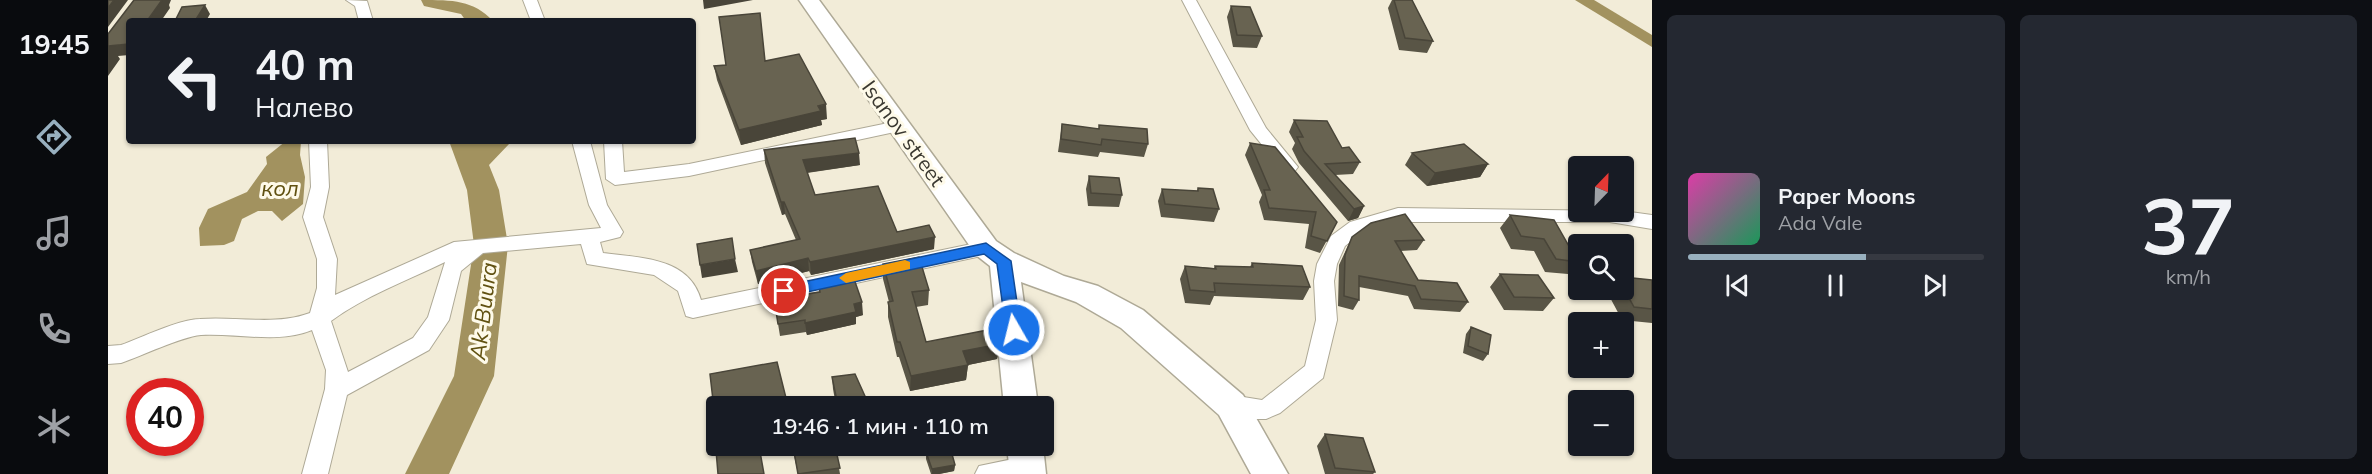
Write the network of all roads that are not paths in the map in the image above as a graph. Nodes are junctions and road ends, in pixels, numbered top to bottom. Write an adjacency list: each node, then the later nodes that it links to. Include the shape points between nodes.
1 (353, 0): 5 (street, via 362,4)
2 (530, 0): 6 (street)
3 (809, 0): 7 (main road, Isanov street)
4 (1189, 0): 11 (street, via 1259,130)
5 (365, 18)
6 (537, 18)
7 (898, 126): 10 (street, via 689,170 615,179); 15 (main road, Isanov street)
8 (318, 144): 16 (street, via 320,187 313,217 327,259 327,288)
9 (582, 144): 13 (street, via 598,206 613,232)
10 (613, 144)
11 (1302, 182)
12 (1652, 222): 20 (street, via 1610,215 1398,215 1340,230 1324,281 1327,312 1315,371 1267,409 1252,411)
13 (589, 237): 14 (street, via 566,236); 15 (street, via 594,259 659,268 687,287 693,310)
14 (477, 247): 16 (street, via 454,249 375,288 350,296); 18 (street, via 452,267 438,320 421,344)
15 (995, 255): 19 (main road); 20 (main road, via 1054,284 1087,294 1131,319)
16 (319, 318): 17 (street, via 299,326 277,328 197,327); 18 (street, via 337,370)
17 (108, 355)
18 (337, 389): 22 (street)
19 (1019, 396)
20 (1231, 405): 24 (main road)
21 (1026, 462): 23 (street)
22 (315, 474)
23 (988, 474)
24 (1270, 474)

